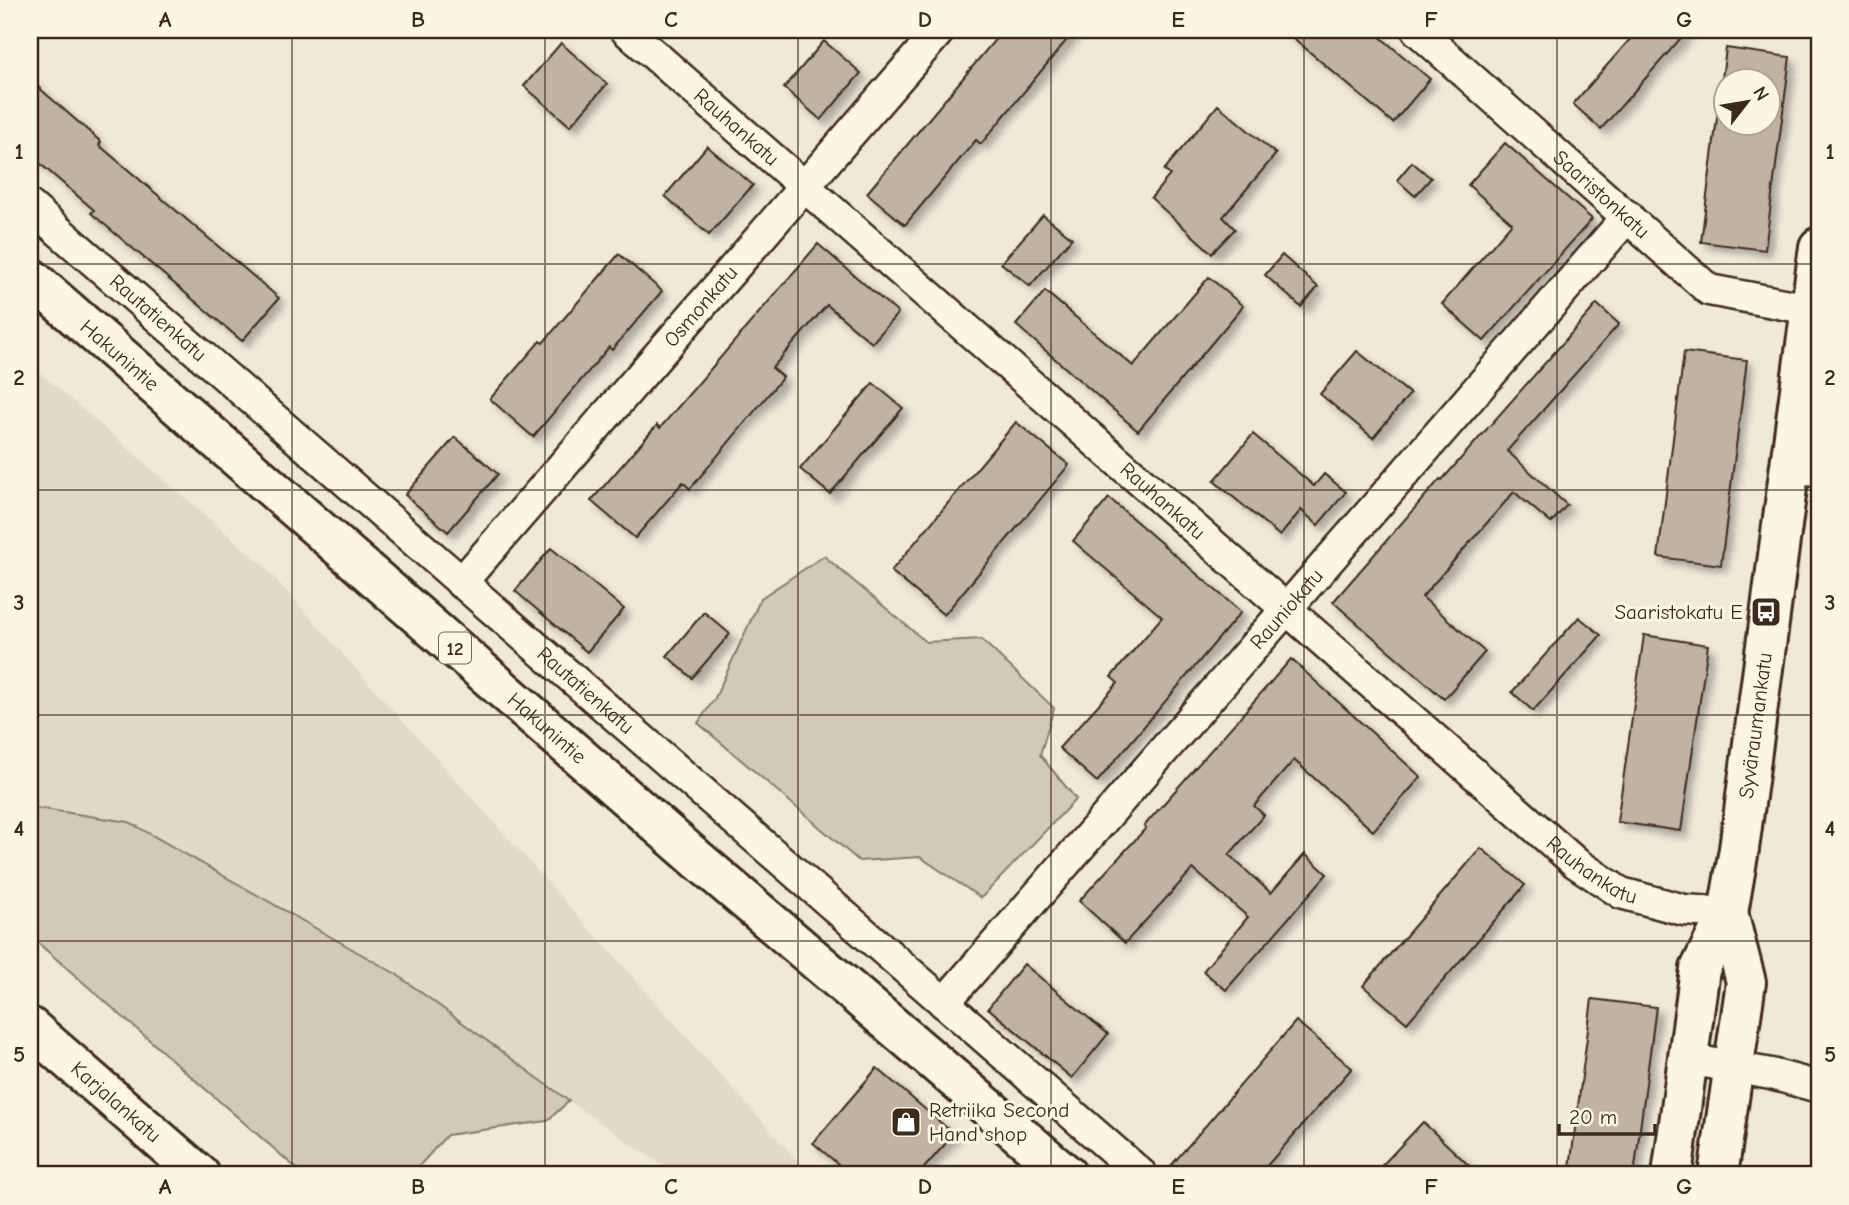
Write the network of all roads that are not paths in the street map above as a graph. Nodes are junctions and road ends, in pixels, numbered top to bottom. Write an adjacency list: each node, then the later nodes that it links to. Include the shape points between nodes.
1 (626, 30): 4 (street, Rauhankatu)
2 (940, 30): 4 (street, Osmonkatu)
3 (1417, 30): 6 (street, Saaristonkatu)
4 (804, 186): 11 (street, Osmonkatu); 12 (street, Rauhankatu)
5 (30, 206): 11 (street, Rautatienkatu)
6 (1628, 216): 9 (street, Saaristonkatu, via 1709,290); 12 (street, Rauniokatu)
7 (1819, 247): 9 (main road, Syväraumankatu)
8 (30, 277): 20 (main road, Hakunintie / 12, via 696,859)
9 (1810, 309): 10 (main road, Syväraumankatu)
10 (1805, 470): 13 (main road, Syväraumankatu)
11 (461, 583): 14 (street, Rautatienkatu)
12 (1287, 608): 13 (street, Rauhankatu, via 1576,863 1621,893 1684,910); 14 (street, Rauniokatu)
13 (1728, 913): 16 (main road, Syväraumankatu, via 1700,970); 17 (main road, Syväraumankatu, via 1746,982)
14 (944, 1003): 21 (street, Rautatienkatu)
15 (30, 1027): 19 (main road, Karjalankatu)
16 (1688, 1059): 17 (street); 22 (main road, Syväraumankatu)
17 (1735, 1067): 18 (street); 23 (main road, Syväraumankatu)
18 (1819, 1087)
19 (200, 1175)
20 (1067, 1175)
21 (1142, 1175)
22 (1672, 1175)
23 (1718, 1175)

